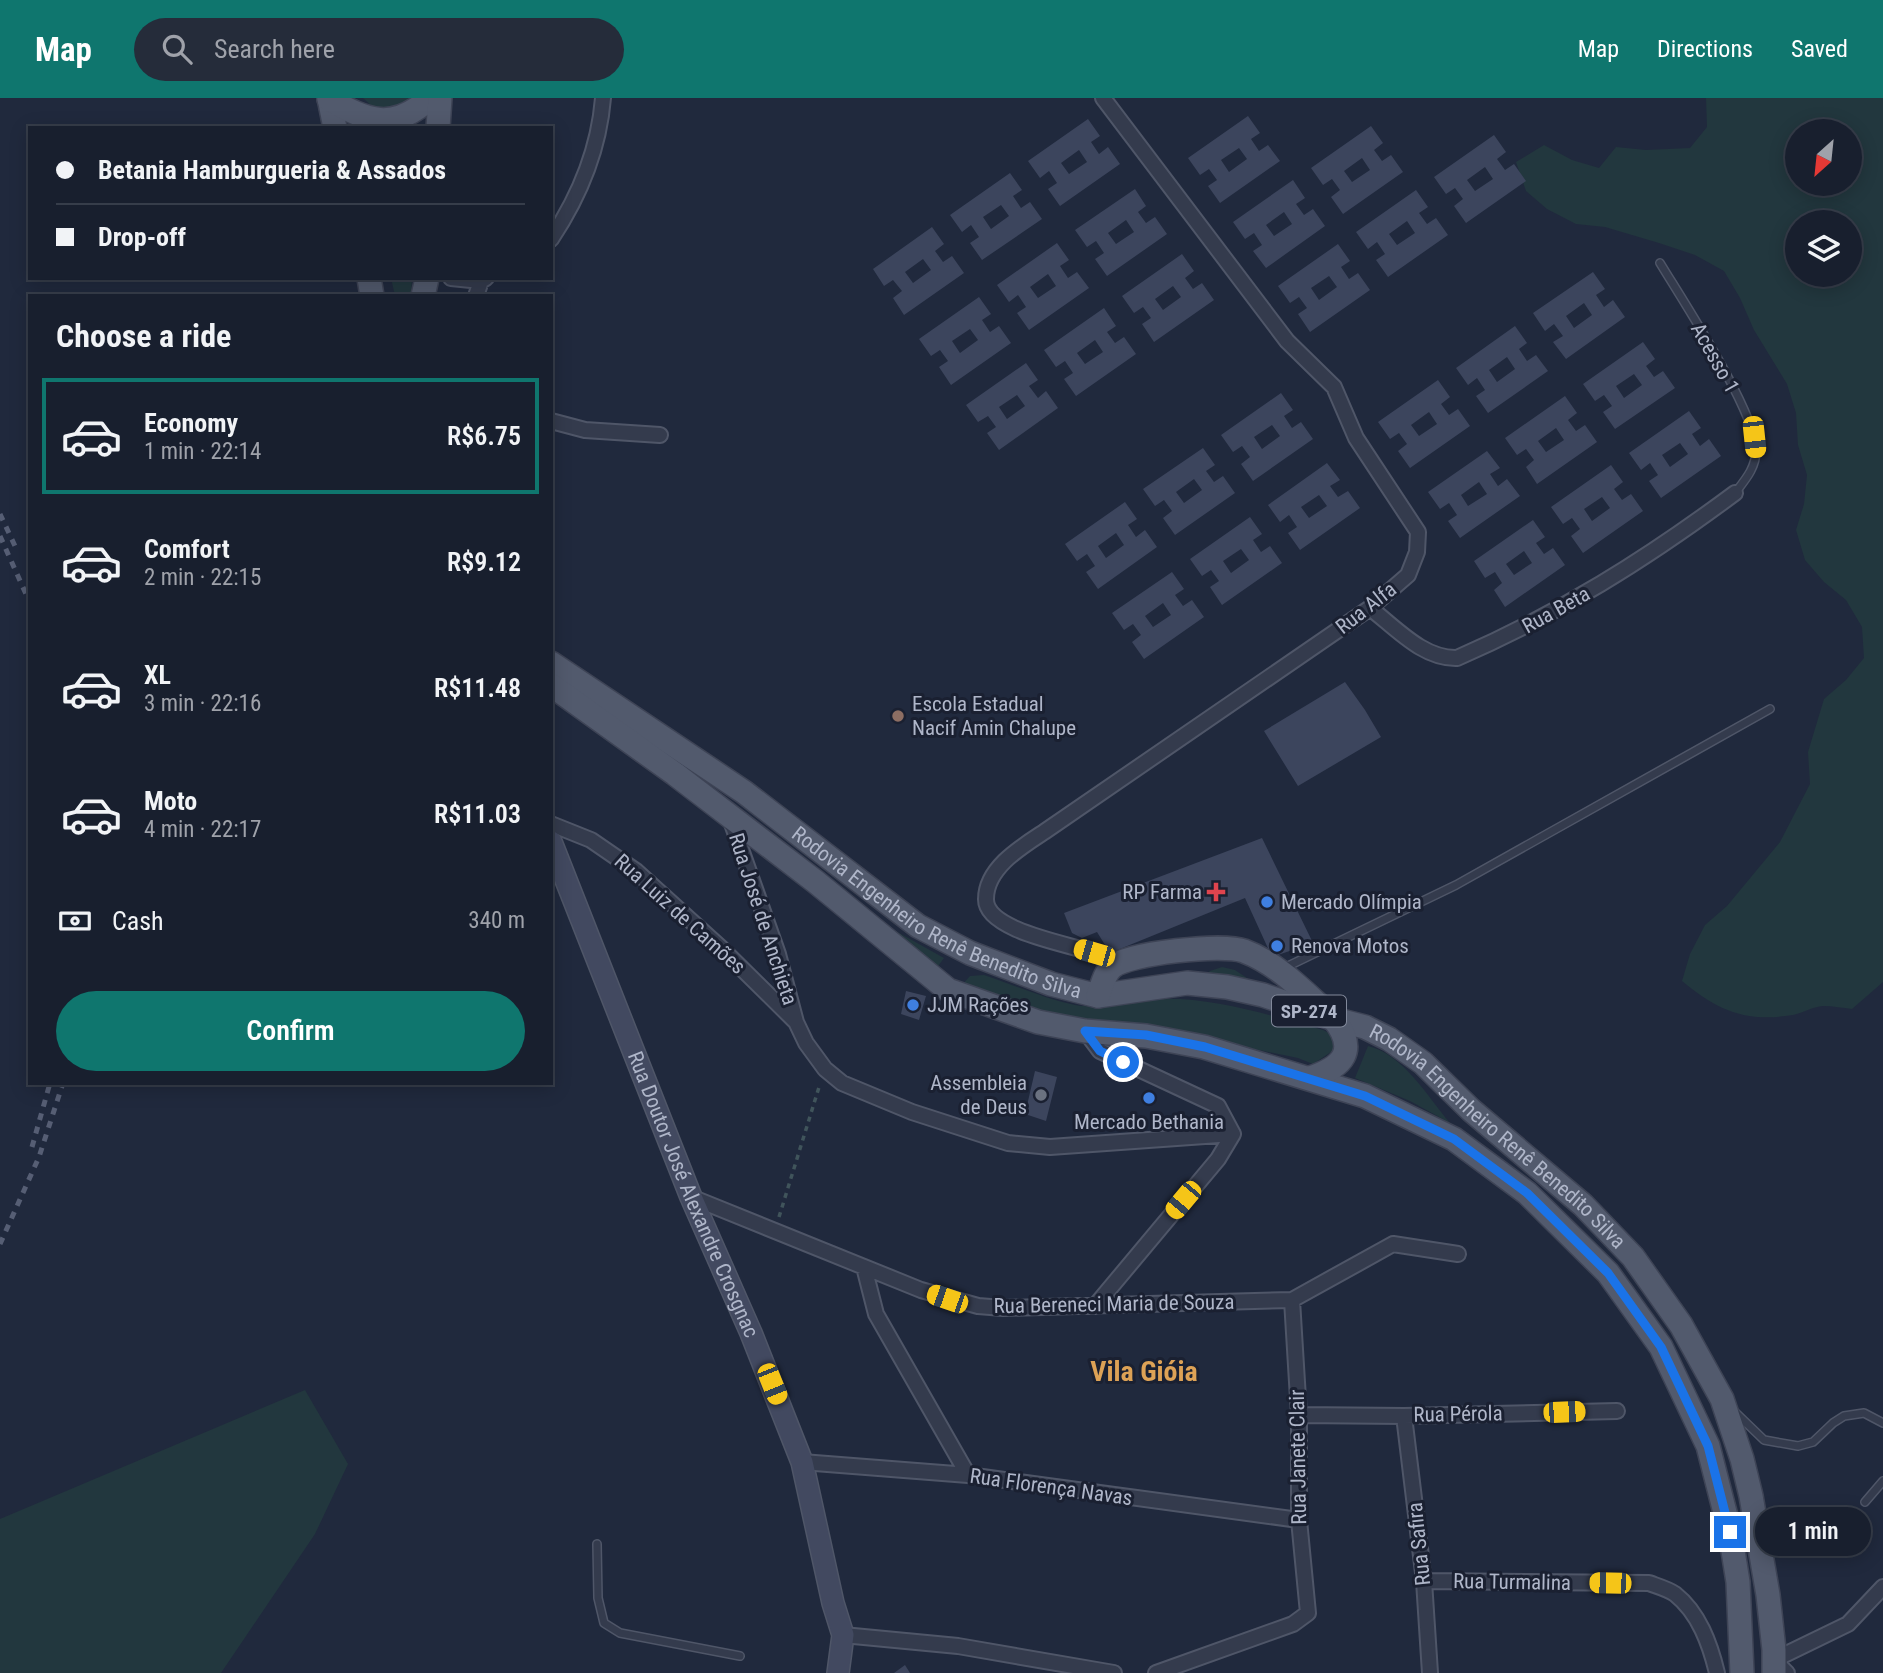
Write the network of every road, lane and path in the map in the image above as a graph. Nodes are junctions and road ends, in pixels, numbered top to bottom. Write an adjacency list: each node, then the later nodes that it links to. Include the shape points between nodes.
1 (329, 98): 2 (main road, via 376,121 408,115); 6 (main road)
2 (430, 98)
3 (440, 98): 7 (main road)
4 (603, 98): 8 (street, via 593,152)
5 (1103, 98): 13 (street, Rua Alfa, via 1287,341 1334,387 1356,438 1418,532 1417,552 1408,575)
6 (335, 126)
7 (438, 126)
8 (553, 236)
9 (1660, 263): 12 (lane, Acesso 1, via 1737,395 1754,437 1751,472)
10 (553, 422): 11 (street, via 584,430)
11 (660, 435)
12 (1735, 493): 13 (street, Rua Beta, via 1611,580 1457,659 1431,654)
13 (1370, 608): 22 (street, Rua Alfa, via 1034,838 997,869 986,892 992,915 1008,926 1094,953)
14 (553, 664): 21 (main road, Rodovia Engenheiro Renê Benedito Silva / SP-274, via 744,792 918,926)
15 (553, 686): 17 (main road, Rodovia Engenheiro Renê Benedito Silva)
16 (1770, 709): 23 (lane, via 1456,884)
17 (729, 817): 25 (main road, Rodovia Engenheiro Renê Benedito Silva); 28 (street, Rua José de Anchieta, via 778,954)
18 (553, 825): 28 (street, Rua Luiz de Camões, via 591,840 636,871)
19 (553, 847): 33 (main road, Rua Doutor José Alexandre Crosgnac)
20 (1199, 949): 22 (main road); 23 (main road, via 1231,947); 24 (main road)
21 (970, 953): 25 (main road, via 955,966); 26 (main road, Rodovia Engenheiro Renê Benedito Silva / SP-274, via 1051,984)
22 (1114, 965): 26 (main road)
23 (1279, 970): 27 (main road)
24 (1149, 989): 26 (main road, Rodovia Engenheiro Renê Benedito Silva / SP-274); 27 (main road, Rodovia Engenheiro Renê Benedito Silva / SP-274, via 1187,984 1227,987)
25 (948, 990): 29 (main road, Rodovia Engenheiro Renê Benedito Silva, via 1038,1022)
26 (1098, 996)
27 (1334, 1019): 31 (main road, via 1346,1039 1346,1051 1338,1066); 39 (main road, Rodovia Engenheiro Renê Benedito Silva / SP-274, via 1389,1038 1423,1063 1480,1119 1583,1205 1633,1257 1681,1325)
28 (796, 1022): 30 (street)
29 (1085, 1031): 31 (main road, Rodovia Engenheiro Renê Benedito Silva, via 1146,1035 1205,1047); 32 (street, via 1100,1051 1218,1106)
30 (825, 1069): 32 (street, via 842,1083 912,1112 1024,1146); 34 (path)
31 (1310, 1078): 55 (main road, Rodovia Engenheiro Renê Benedito Silva, via 1365,1096 1454,1139 1527,1193 1608,1273 1661,1347 1708,1446 1738,1583)
32 (1233, 1134): 38 (street, via 1218,1159)
33 (691, 1197): 34 (street, Rua Bereneci Maria de Souza); 44 (main road, Rua Doutor José Alexandre Crosgnac)
34 (774, 1232): 36 (street, Rua Bereneci Maria de Souza)
35 (1458, 1254): 37 (street, Rua Bereneci Maria de Souza, via 1393,1244)
36 (864, 1267): 38 (street, Rua Bereneci Maria de Souza, via 978,1306); 45 (street, via 876,1314)
37 (1292, 1300): 38 (street, Rua Bereneci Maria de Souza); 41 (street, Rua Janete Clair)
38 (1095, 1306)
39 (1722, 1399): 43 (lane, via 1764,1440 1782,1444 1813,1442 1844,1416 1864,1413); 56 (main road, Rodovia Engenheiro Renê Benedito Silva / SP-274, via 1751,1496)
40 (1617, 1410): 42 (street, Rua Pérola)
41 (1299, 1415): 42 (street, Rua Pérola); 48 (street, Rua Janete Clair)
42 (1404, 1416): 50 (street, Rua Safira)
43 (1883, 1423)
44 (803, 1462): 45 (street, Rua Florença Navas); 52 (main road, Rua Doutor José Alexandre Crosgnac)
45 (968, 1475): 48 (street, Rua Florença Navas)
46 (1883, 1481): 47 (lane)
47 (1866, 1502)
48 (1299, 1520): 60 (street, Rua Janete Clair, via 1308,1613 1293,1624)
49 (597, 1544): 53 (lane, via 598,1598 604,1623 620,1633)
50 (1424, 1581): 61 (street, Rua Safira); 62 (street, Rua Turmalina, via 1648,1583 1674,1593 1697,1620)
51 (1883, 1588): 56 (street, via 1848,1624)
52 (843, 1635): 54 (street); 57 (main road, Rua Doutor José Alexandre Crosgnac)
53 (740, 1656)
54 (1030, 1657): 58 (street); 59 (street)
55 (1742, 1669): 62 (street)
56 (1779, 1669)
57 (838, 1673)
58 (1037, 1673)
59 (1114, 1673)
60 (1156, 1673)
61 (1430, 1673)
62 (1717, 1673)

